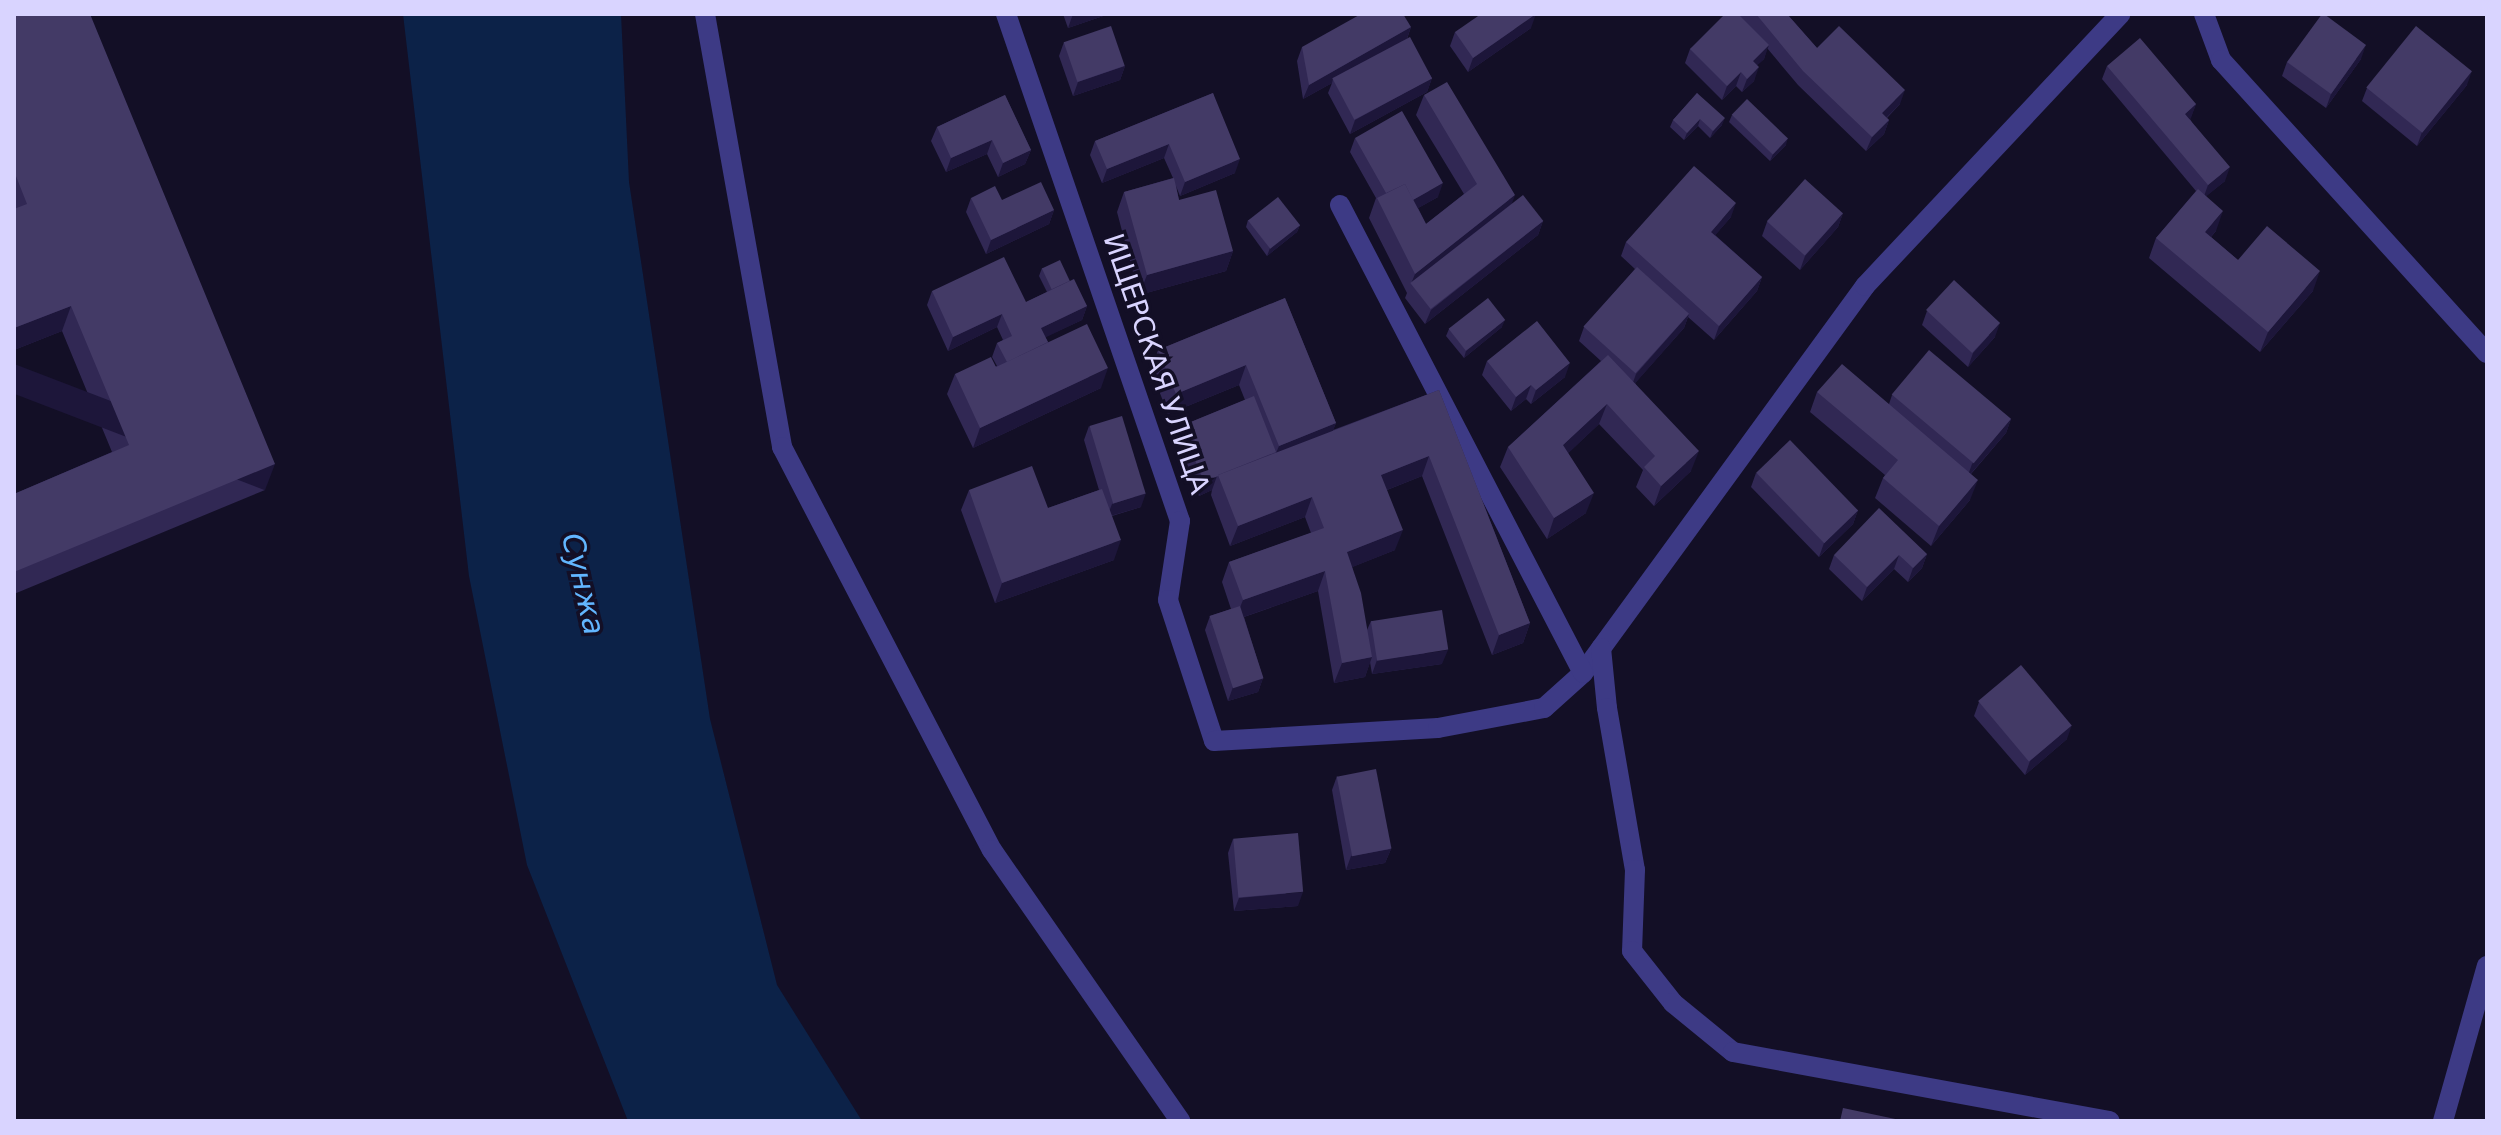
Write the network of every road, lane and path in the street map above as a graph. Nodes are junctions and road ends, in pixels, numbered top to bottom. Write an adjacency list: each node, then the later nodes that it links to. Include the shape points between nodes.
1 (705, 14): 10 (street, via 782,447 992,850)
2 (1006, 14): 8 (street, ИЩЕРСКАЯ УЛИЦА, via 1180,521 1168,600 1214,741 1438,728 1544,708)
3 (2120, 14): 7 (street, via 1865,286)
4 (2204, 14): 6 (street, via 2221,60)
5 (1340, 205): 8 (street)
6 (2487, 353)
7 (1601, 648): 8 (street); 11 (street, via 1635,870 1632,951 1673,1003 1733,1052)
8 (1583, 673)
9 (2487, 966): 12 (street)
10 (1180, 1121)
11 (2110, 1121)
12 (2443, 1121)

